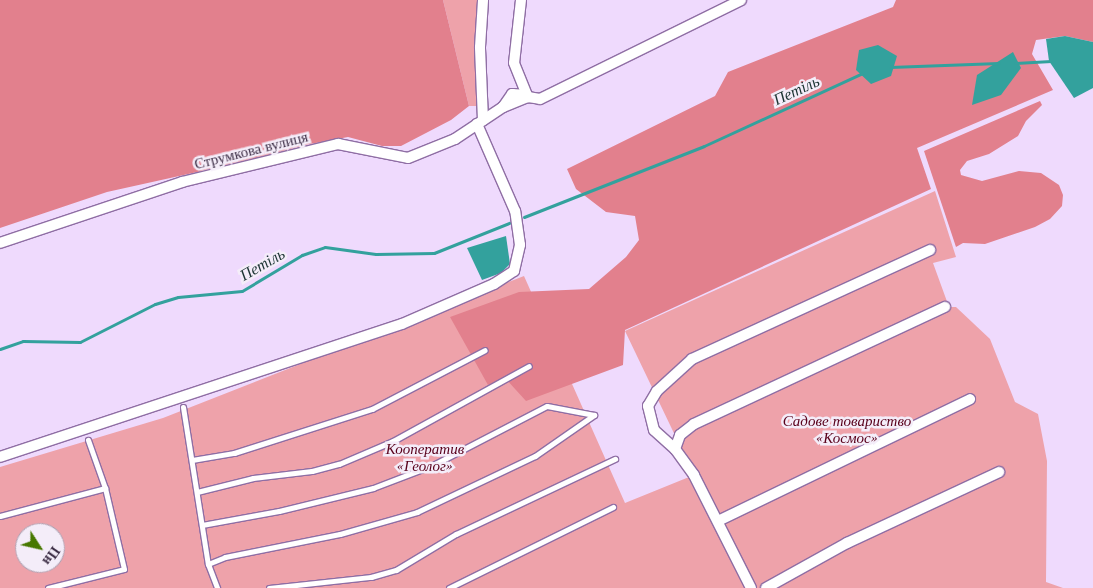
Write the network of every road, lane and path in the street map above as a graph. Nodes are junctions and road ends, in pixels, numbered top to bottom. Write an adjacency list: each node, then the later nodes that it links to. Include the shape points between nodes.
1 (483, 0): 5 (street)
2 (521, 0): 4 (street, via 514,63)
3 (739, 0): 4 (street, Струмкова вулиця, via 540,99)
4 (528, 96): 5 (street, Струмкова вулиця)
5 (480, 122): 6 (street, Струмкова вулиця, via 455,139 408,158 338,144 182,182); 15 (street, via 515,212 520,245 514,271 494,284 402,324)
6 (0, 244)
7 (930, 250): 14 (street, via 692,359 657,391 648,406 654,430)
8 (945, 307): 14 (street, via 694,424 680,435)
9 (485, 350): 17 (lane, via 372,409 234,453)
10 (529, 366): 20 (lane, via 393,441 339,464 312,472 253,478)
11 (970, 399): 23 (street)
12 (183, 407): 17 (lane)
13 (88, 440): 19 (lane)
14 (675, 449): 23 (street, via 694,475)
15 (0, 457)
16 (615, 459): 28 (lane, via 456,534 396,570 371,577)
17 (192, 460): 20 (lane)
18 (999, 472): 31 (street, via 847,543)
19 (105, 488): 22 (lane); 26 (lane, via 124,569)
20 (197, 492): 24 (lane)
21 (613, 507): 29 (lane)
22 (0, 516)
23 (718, 521): 30 (street)
24 (202, 525): 25 (lane); 25 (lane, via 279,511 373,488 433,465 547,406 594,415 535,456 417,512 340,534 225,557)
25 (208, 564): 27 (lane)
26 (48, 588)
27 (217, 588)
28 (269, 588)
29 (449, 588)
30 (751, 588)
31 (766, 588)

